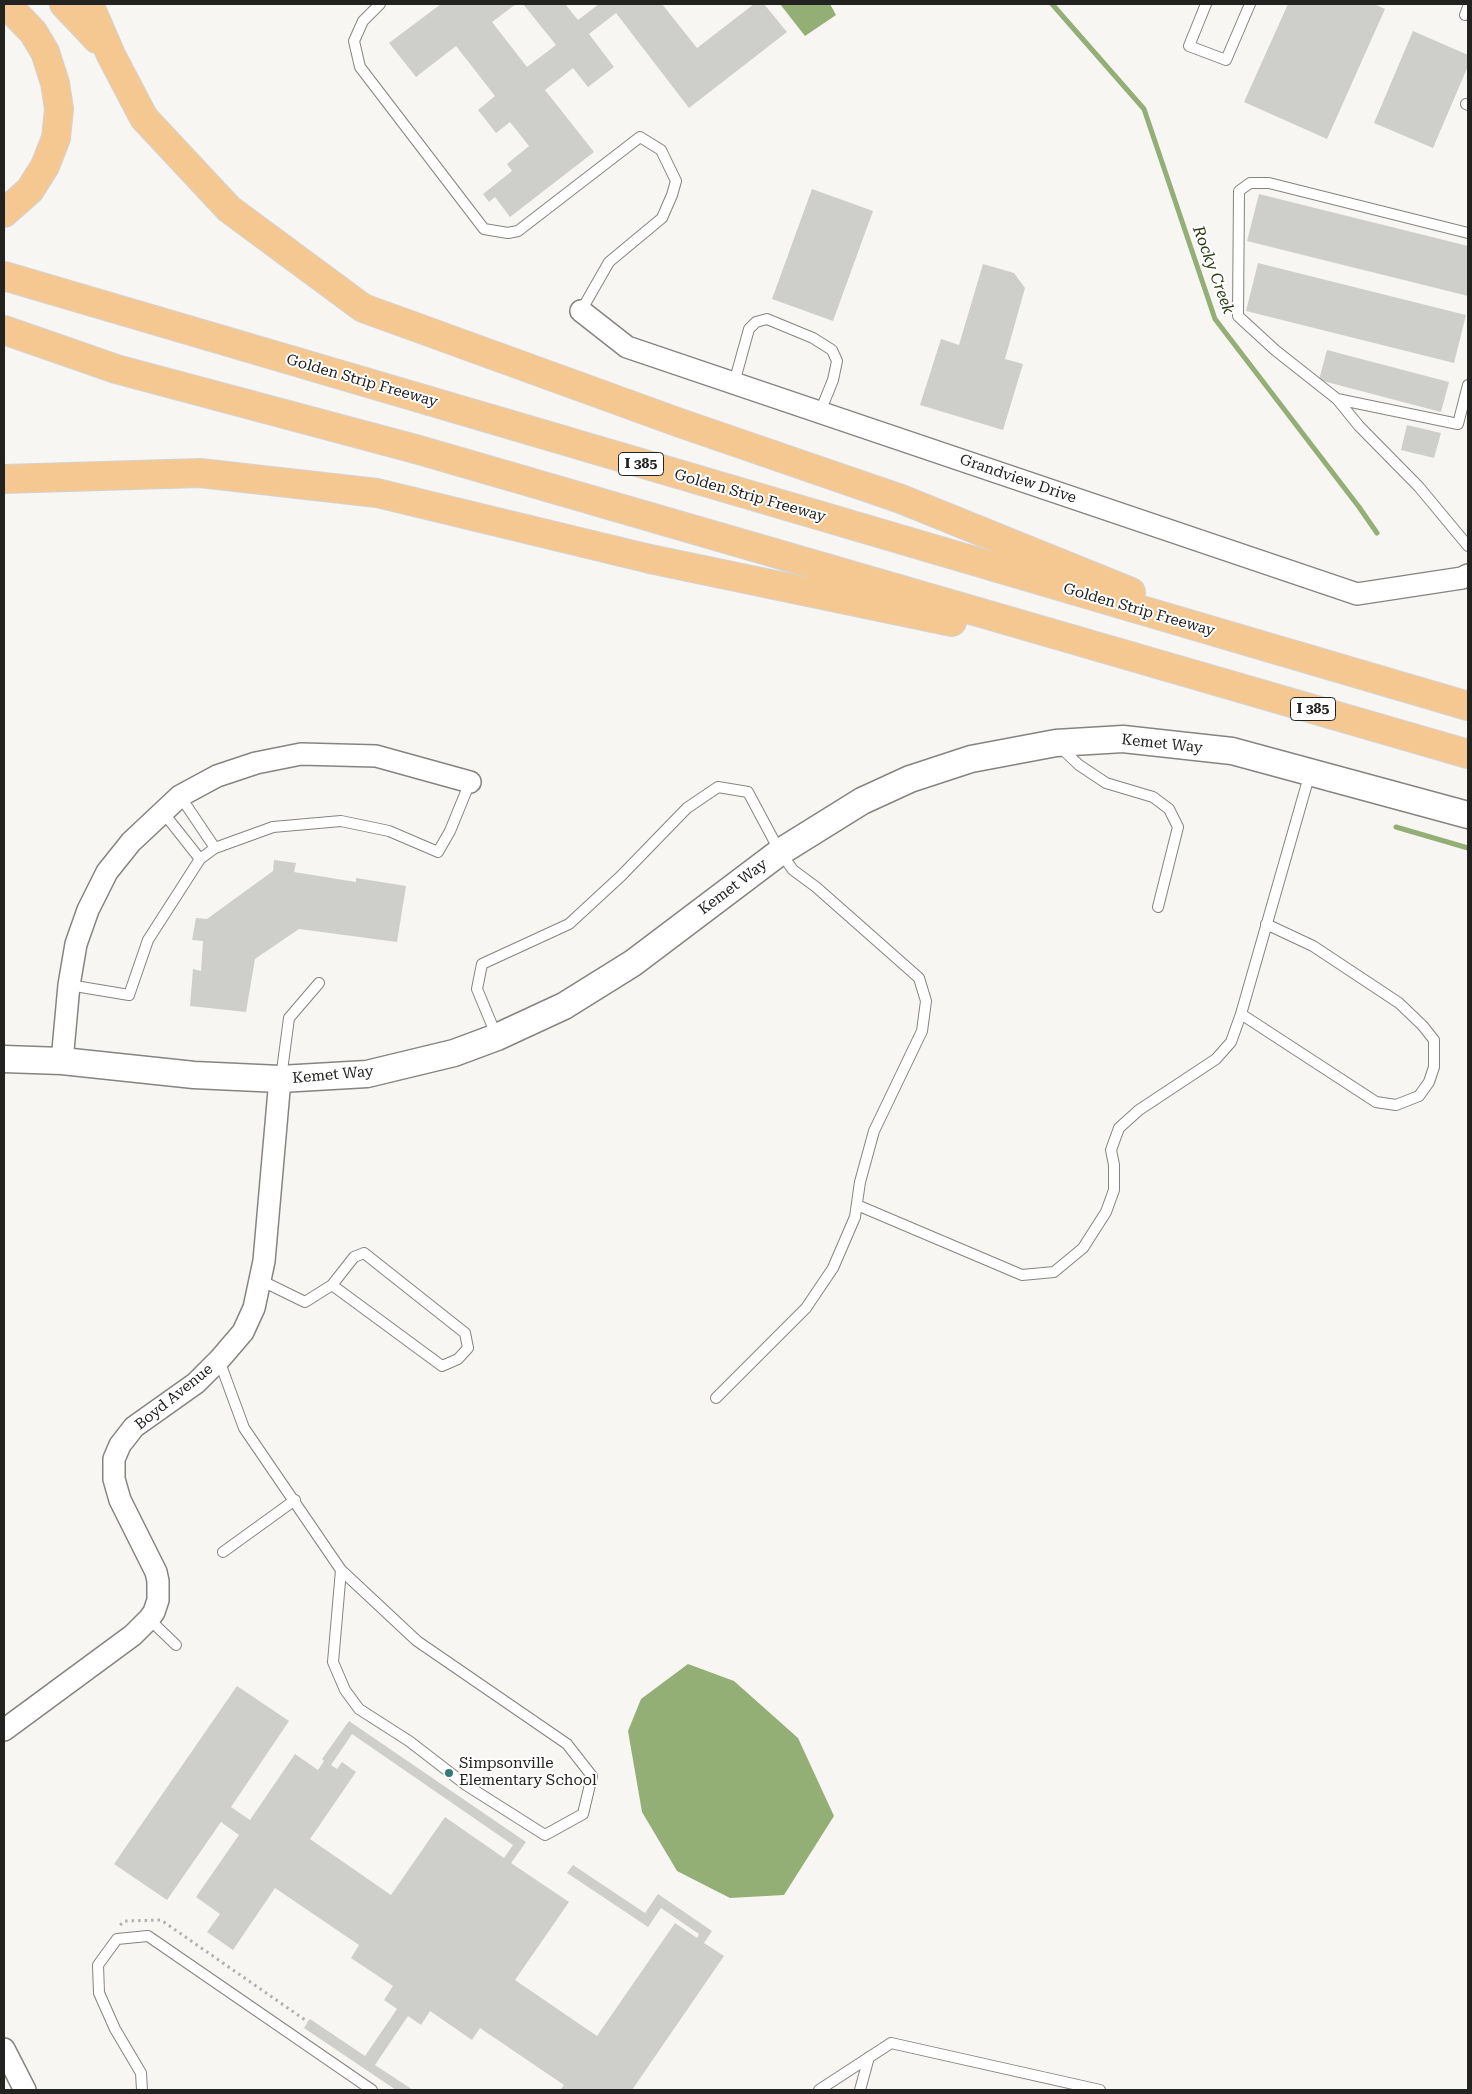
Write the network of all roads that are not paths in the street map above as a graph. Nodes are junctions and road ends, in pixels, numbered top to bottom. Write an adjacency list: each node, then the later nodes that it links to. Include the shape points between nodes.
1 (6, 4): 8 (highway, via 33,32 45,52 59,108 56,138 44,166 30,190)
2 (64, 4): 7 (highway)
3 (89, 4): 7 (highway)
4 (380, 4): 11 (lane, via 363,20 354,41 360,68 484,229 508,233 518,231 640,137 661,150 676,181 662,218 609,262)
5 (1206, 4): 6 (lane, via 1189,46 1226,60)
6 (1250, 4)
7 (112, 55): 20 (highway, via 144,118 229,210 363,308 901,499)
8 (4, 213)
9 (1468, 233): 15 (lane, via 1269,183 1250,183 1238,191 1238,316)
10 (4, 276): 20 (highway, Golden Strip Freeway / I 385)
11 (580, 311): 13 (street, Grandview Drive, via 627,347)
12 (4, 330): 21 (highway, I 385, via 116,369 419,450)
13 (734, 383): 16 (street, Grandview Drive); 16 (lane, via 748,329 767,319 814,338 832,350 837,361)
14 (1468, 385): 15 (lane, via 1458,424)
15 (1337, 399): 18 (lane, via 1419,487)
16 (820, 412): 19 (street, Grandview Drive, via 1357,594)
17 (4, 478): 21 (highway, via 200,473 377,493 650,559)
18 (1468, 546)
19 (1468, 575)
20 (1278, 651): 22 (highway, Golden Strip Freeway / I 385)
21 (1157, 664): 24 (highway, I 385)
22 (1468, 706)
23 (1056, 743): 25 (street, Kemet Way, via 1123,739 1232,751); 31 (street, Kemet Way, via 972,759 910,779 862,801); 33 (lane, via 1079,765 1106,783 1153,797 1168,809 1178,828)
24 (1468, 754)
25 (1310, 772): 29 (street, Kemet Way); 34 (lane)
26 (470, 782): 27 (street, via 376,756 300,754 256,763 217,776); 30 (lane, via 438,852 389,832 341,821 273,827)
27 (180, 796): 28 (street); 30 (lane)
28 (162, 811): 32 (lane); 36 (street, via 107,872 76,944)
29 (1468, 815)
30 (215, 848): 32 (lane)
31 (780, 852): 38 (street, Kemet Way, via 633,963 564,1006); 38 (lane, via 748,792 718,788 687,808 569,924 482,964 477,989); 42 (lane, via 793,870 919,978 926,1001 922,1031 874,1131)
32 (200, 858): 36 (lane, via 148,940 129,995)
33 (1158, 907)
34 (1266, 924): 37 (lane); 37 (lane, via 1314,946 1399,1003 1423,1026 1434,1040 1434,1067 1430,1082 1419,1096 1396,1105 1376,1102)
35 (319, 983): 41 (lane, via 289,1018)
36 (69, 985): 40 (street)
37 (1241, 1014): 42 (lane, via 1231,1042 1216,1059 1139,1110 1118,1128 1110,1150 1114,1190 1106,1212 1083,1248 1054,1272 1022,1275)
38 (497, 1038): 41 (street, Kemet Way, via 454,1053 368,1074)
39 (4, 1059): 40 (street, Kemet Way)
40 (62, 1061): 41 (street, Kemet Way, via 194,1075)
41 (280, 1079): 43 (street, Boyd Avenue)
42 (857, 1205): 46 (lane, via 833,1268 806,1308)
43 (260, 1280): 44 (lane, via 305,1302); 45 (street, Boyd Avenue, via 254,1308 243,1332)
44 (332, 1286): 44 (lane, via 442,1366 458,1359 468,1348 465,1334 364,1253 354,1257)
45 (219, 1360): 47 (lane, via 244,1428); 50 (street, Boyd Avenue, via 196,1383 134,1428 120,1445 114,1459 114,1479 120,1500 158,1581 158,1600)
46 (716, 1398)
47 (295, 1500): 48 (lane); 49 (lane)
48 (224, 1552)
49 (341, 1570): 49 (lane, via 333,1662 345,1690 359,1709 409,1741 466,1785 544,1835 583,1814 592,1776 567,1744 417,1641)
50 (149, 1619): 51 (lane); 52 (street, Boyd Avenue, via 110,1653)
51 (176, 1645)
52 (4, 1730)
53 (4, 2049): 55 (street)
54 (869, 2057): 58 (lane); 59 (lane); 60 (lane, via 891,2043)
55 (25, 2090)
56 (142, 2090): 57 (lane, via 141,2073 115,2029 99,1993 98,1965 118,1940 148,1936)
57 (372, 2090)
58 (819, 2090)
59 (860, 2090)
60 (1100, 2090)

